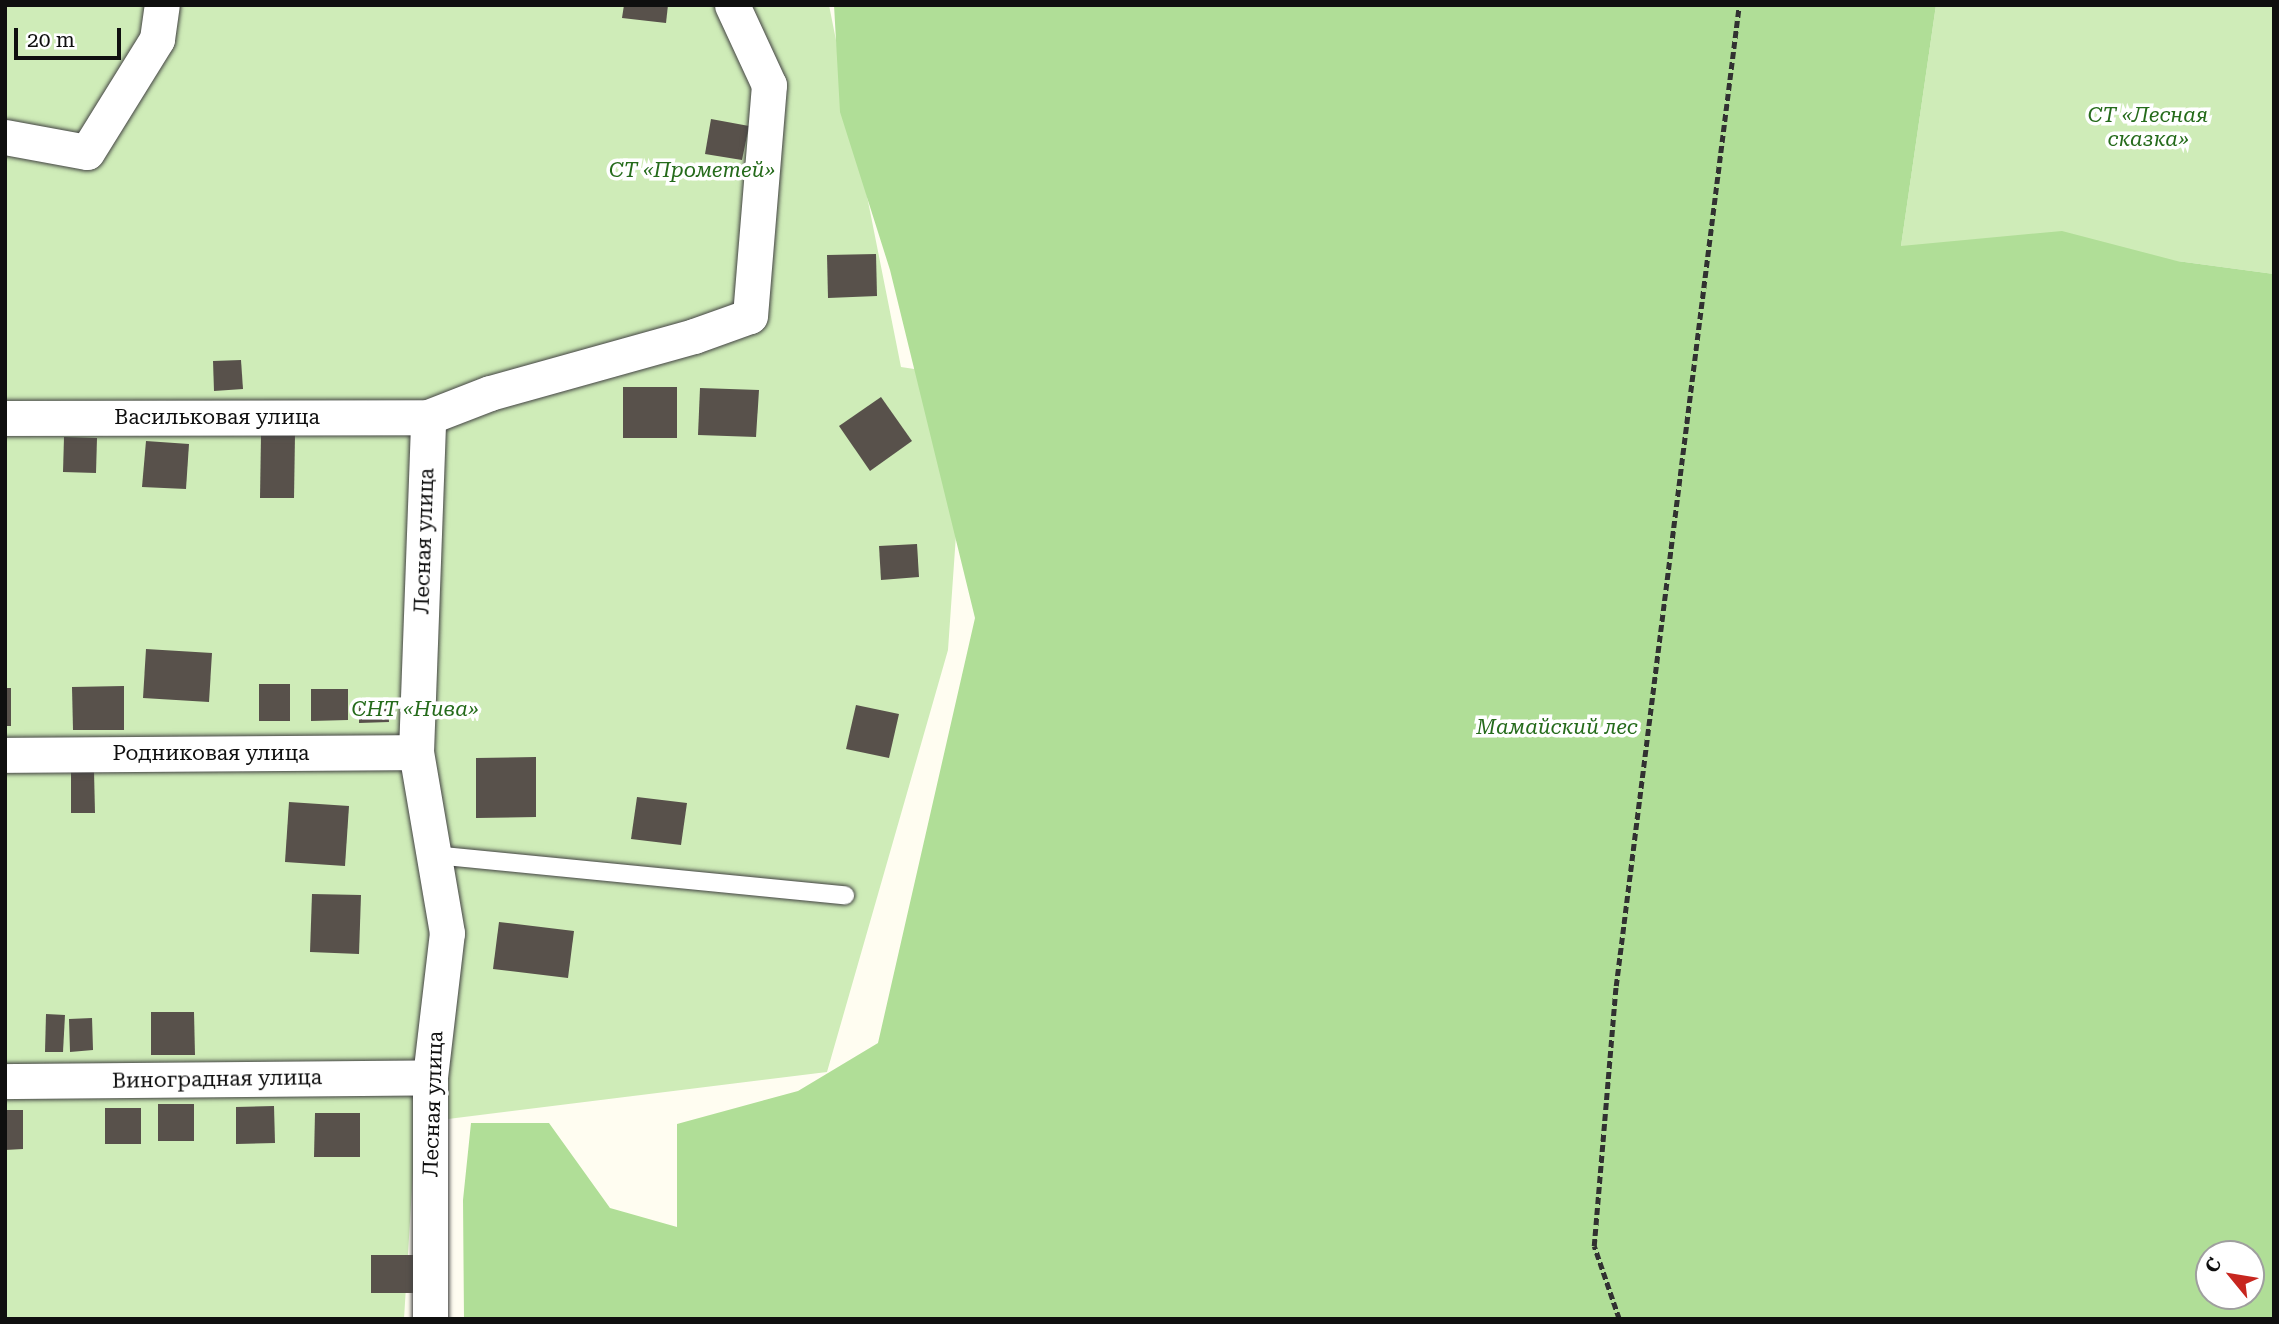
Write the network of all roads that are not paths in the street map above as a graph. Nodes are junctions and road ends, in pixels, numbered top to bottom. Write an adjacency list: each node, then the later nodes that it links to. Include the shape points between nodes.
1 (162, 5): 3 (street, via 157,40 88,152)
2 (732, 5): 4 (street, via 769,85 750,316 489,393)
3 (5, 137)
4 (428, 417): 5 (street, Васильковая улица); 6 (street, Лесная улица)
5 (5, 418)
6 (416, 752): 7 (street, Родниковая улица); 8 (street, Лесная улица)
7 (5, 755)
8 (434, 855): 9 (lane); 10 (street, Лесная улица, via 447,933)
9 (845, 895)
10 (429, 1077): 11 (street, Виноградная улица); 12 (street, Лесная улица)
11 (5, 1081)
12 (430, 1319)

